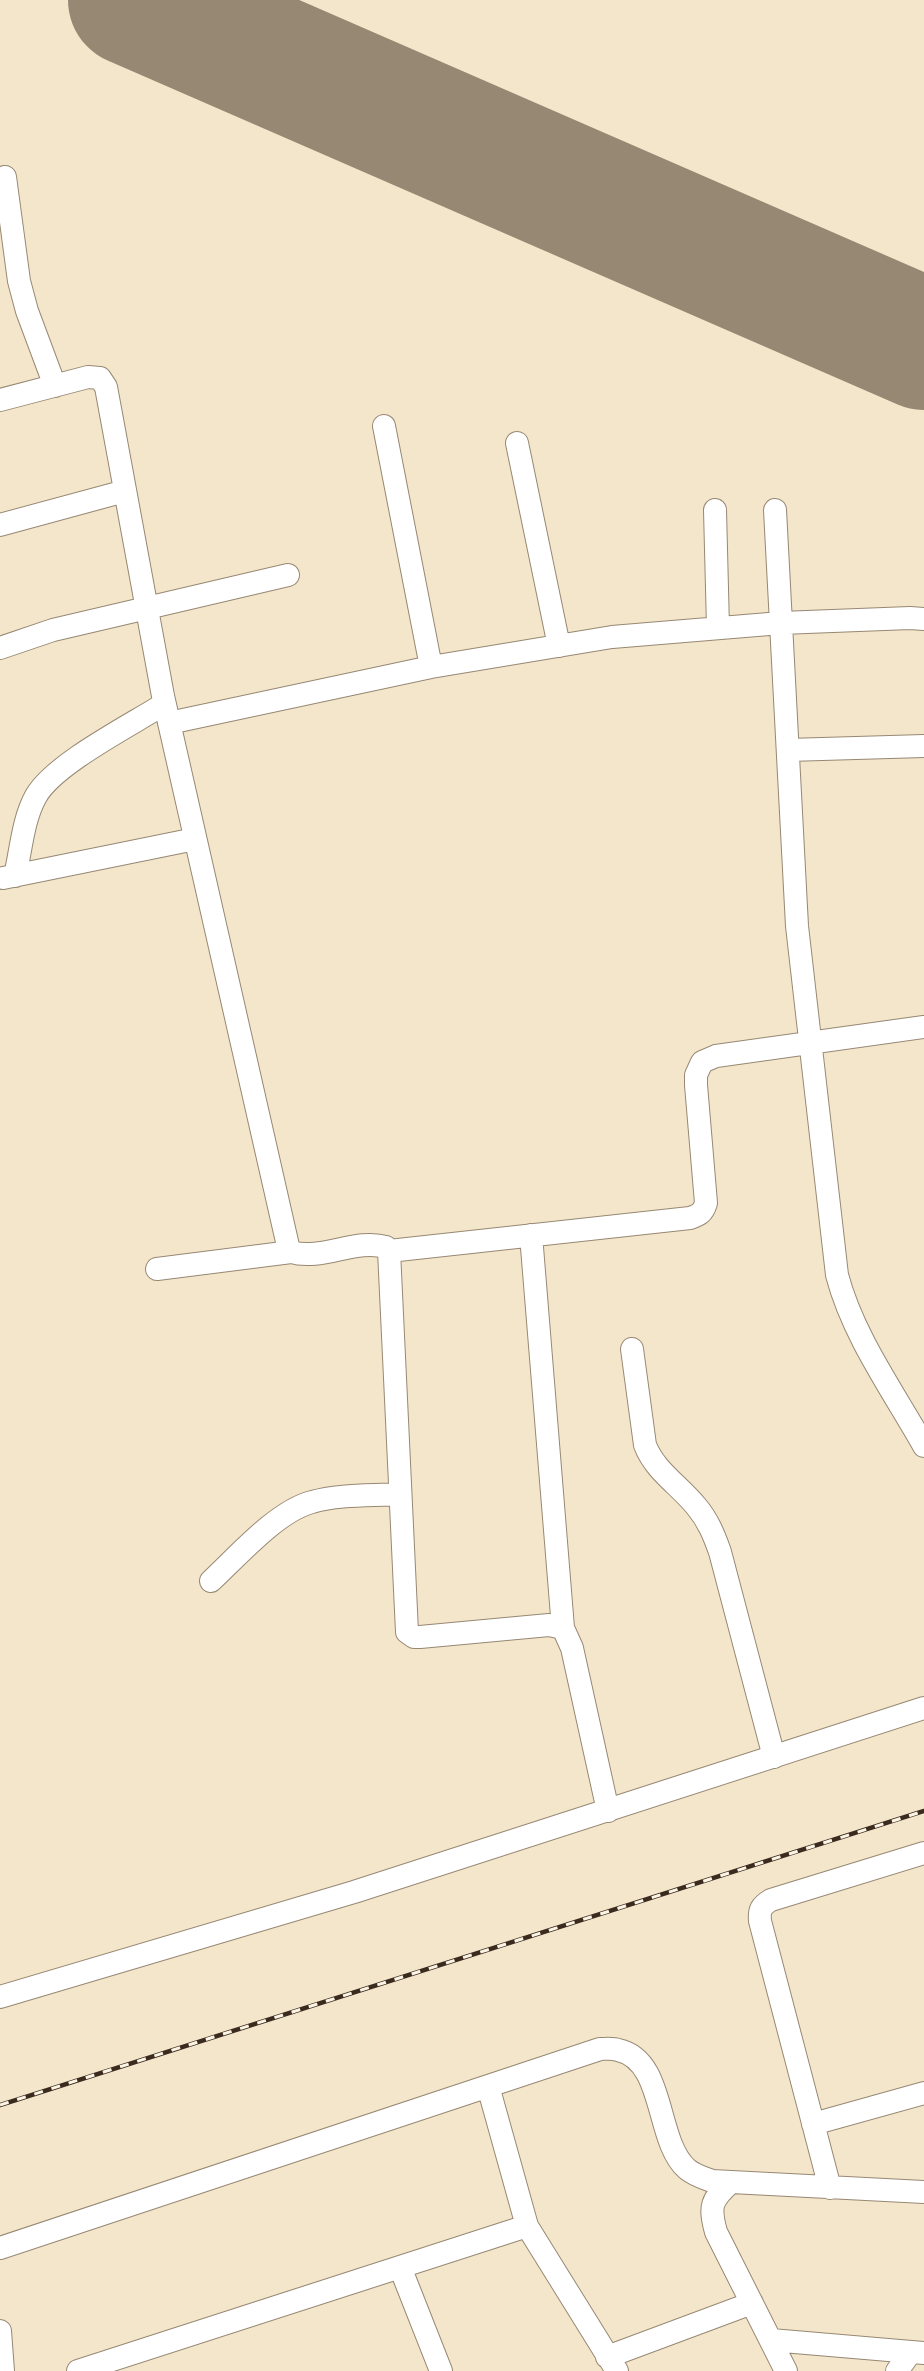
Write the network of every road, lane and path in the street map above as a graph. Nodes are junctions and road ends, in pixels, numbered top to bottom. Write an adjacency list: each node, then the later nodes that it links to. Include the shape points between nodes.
1 (5, 177): 2 (street)
2 (10, 278): 3 (street, via 27,311)
3 (55, 386): 4 (street); 7 (street, via 88,377 100,378 104,382)
4 (0, 400)
5 (384, 426): 18 (street)
6 (517, 443): 16 (street)
7 (125, 491): 10 (street); 12 (street)
8 (715, 510): 15 (street)
9 (775, 510): 14 (street)
10 (0, 525)
11 (288, 575): 12 (street)
12 (146, 608): 17 (street, via 52,630); 19 (street)
13 (924, 620): 14 (street, via 910,618)
14 (781, 623): 15 (street); 21 (street)
15 (718, 628): 16 (street, via 612,637)
16 (559, 646): 18 (street)
17 (0, 648)
18 (431, 667): 19 (street)
19 (166, 713): 22 (street); 23 (street, via 63,767 44,784 29,812)
20 (924, 746): 21 (street)
21 (788, 750): 25 (street, via 797,926)
22 (195, 839): 23 (street); 28 (street, via 285,1238)
23 (8, 877)
24 (924, 1027): 25 (street)
25 (810, 1043): 26 (street, via 716,1056 702,1062 698,1067 696,1085 706,1203 699,1215); 31 (street, via 832,1245 843,1299)
26 (531, 1235): 27 (street); 34 (street)
27 (389, 1250): 28 (street, via 386,1247 371,1245 304,1254); 32 (street)
28 (291, 1252): 29 (street)
29 (156, 1269)
30 (632, 1349): 36 (street, via 645,1445 658,1468 707,1520 714,1536)
31 (924, 1446)
32 (400, 1494): 33 (street, via 329,1499 293,1509 279,1518); 34 (street, via 406,1625 410,1635 420,1637 549,1625)
33 (211, 1581)
34 (563, 1628): 37 (street, via 572,1648)
35 (924, 1708): 36 (street)
36 (774, 1758): 37 (street)
37 (608, 1811): 39 (street, via 354,1892)
38 (924, 1853): 42 (street, via 771,1900 762,1905 759,1911)
39 (0, 1996)
40 (488, 2086): 43 (street, via 600,2049 619,2050 635,2058 648,2072 671,2143 680,2161 699,2176 712,2181); 46 (street); 47 (street)
41 (924, 2093): 42 (street)
42 (813, 2124): 44 (street)
43 (731, 2182): 44 (street); 49 (street, via 714,2201 712,2216 716,2232)
44 (830, 2188): 45 (street)
45 (924, 2192)
46 (527, 2226): 48 (street); 53 (street)
47 (0, 2248)
48 (400, 2267): 55 (street); 56 (street)
49 (752, 2302): 51 (street); 53 (street)
50 (0, 2331): 54 (street)
51 (771, 2340): 52 (street); 57 (street)
52 (917, 2352): 58 (street)
53 (612, 2364)
54 (3, 2371)
55 (78, 2371)
56 (441, 2371)
57 (786, 2371)
58 (897, 2371)

